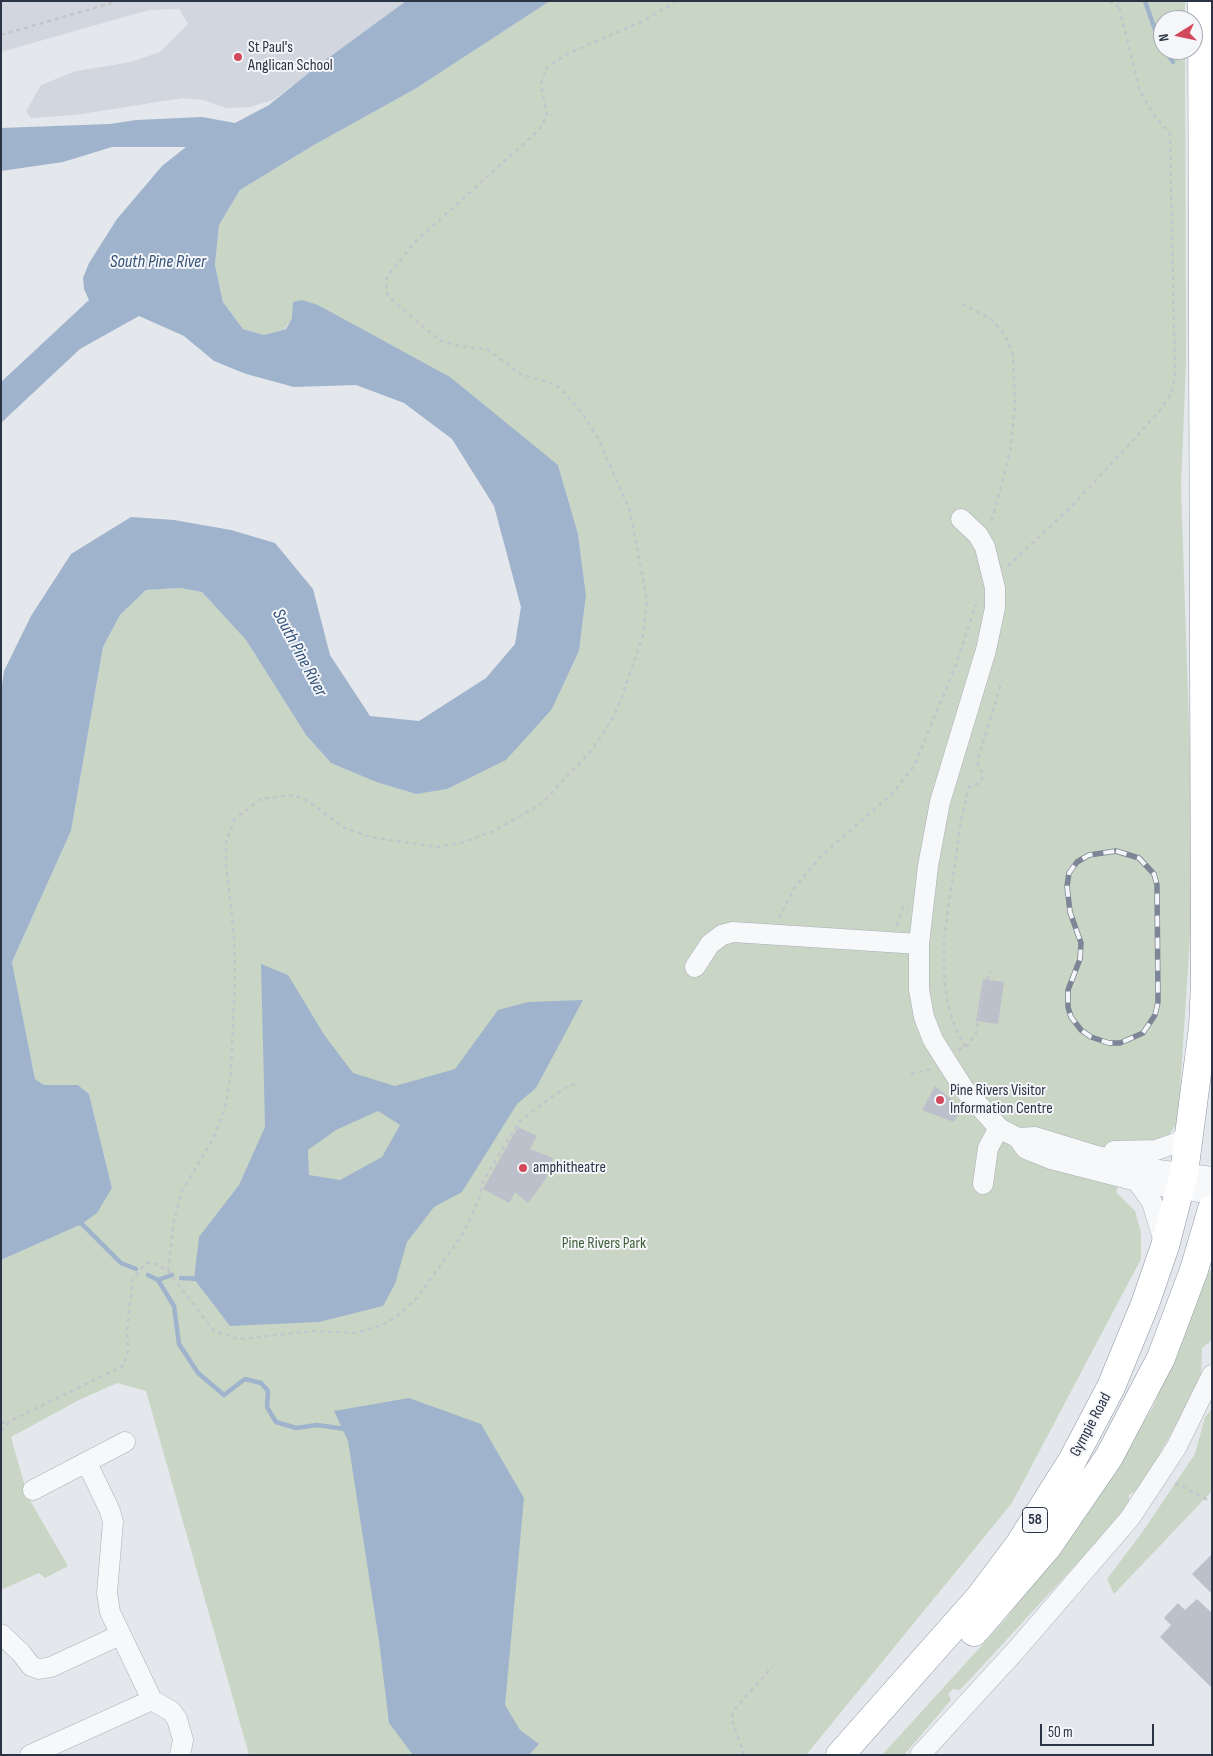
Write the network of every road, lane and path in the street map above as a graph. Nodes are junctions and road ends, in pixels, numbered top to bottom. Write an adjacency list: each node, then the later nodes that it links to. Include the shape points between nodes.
1 (118, 1): 7 (path)
2 (677, 1): 36 (path, via 641,22 568,53 547,67 541,84 547,116 540,130 416,240 387,276 386,282 391,299 440,340 487,349 520,374 560,388 583,414 598,438 630,511 647,601 643,635 622,697 592,750 541,804 494,831 461,843 437,846 370,837 343,827 294,795 260,799 234,820 226,850 235,970 231,1071 225,1108 213,1139 182,1192 174,1220)
3 (1109, 1): 6 (path)
4 (1120, 1): 6 (path)
5 (1202, 1): 13 (highway, Gympie Road / 58)
6 (1120, 7): 11 (path, via 1140,90 1154,115 1170,134 1173,386 1162,408 1074,504)
7 (1, 35)
8 (962, 304): 10 (path, via 991,319 1005,335 1013,354 1015,405 1010,452)
9 (961, 519): 10 (street)
10 (985, 547): 11 (street)
11 (993, 577): 14 (path, via 982,588 954,670 914,766 892,794 826,851 795,887 782,911); 15 (street, via 995,608 940,802 928,866)
12 (1002, 682): 19 (path, via 977,762 983,774 982,780 969,787 961,821 944,937 947,1001)
13 (1208, 691): 18 (highway, Gympie Road / 58)
14 (777, 934): 15 (street); 16 (street, via 744,931 722,935 710,944)
15 (919, 944): 21 (street, via 919,989 924,1017)
16 (695, 967)
17 (991, 971): 19 (path, via 984,985 976,1033)
18 (1203, 1027): 20 (street, Gympie Road); 25 (highway, Gympie Road / 58)
19 (965, 1047): 21 (path)
20 (1212, 1053)
21 (944, 1060): 22 (path, via 928,1070); 24 (street, via 964,1089)
22 (911, 1074)
23 (579, 1083): 36 (path, via 568,1086 519,1122 483,1181 479,1200 462,1236 417,1298 384,1324 358,1332 314,1331 239,1339 214,1331)
24 (999, 1128): 26 (street); 31 (street, via 988,1148)
25 (1190, 1133): 27 (street, via 1176,1143 1156,1150 1116,1151); 30 (highway, Gympie Road / 58)
26 (1018, 1138): 27 (street, via 1035,1137); 29 (street, via 1026,1149 1051,1159)
27 (1097, 1156): 30 (street)
28 (1212, 1177): 30 (street)
29 (1137, 1181): 30 (street); 34 (street, via 1152,1202)
30 (1182, 1182): 32 (street); 34 (highway, Gympie Road / 58)
31 (983, 1184)
32 (1212, 1193)
33 (1212, 1209): 35 (highway, Gympie Road / 58)
34 (1165, 1246): 53 (highway, Gympie Road / 58, via 1111,1387 1072,1461 1024,1537 980,1597)
35 (1208, 1246): 54 (highway, Gympie Road / 58, via 1161,1358 1099,1472 1048,1546)
36 (168, 1271): 38 (path, via 152,1262 146,1263 133,1280 128,1351 123,1366)
37 (1212, 1375): 55 (street, via 1176,1448 1130,1518)
38 (10, 1421): 39 (path); 40 (path)
39 (1, 1423)
40 (1, 1431)
41 (125, 1442): 42 (street)
42 (87, 1463): 44 (street); 47 (street, via 113,1522 107,1593 110,1612)
43 (1175, 1483): 45 (path)
44 (34, 1490)
45 (1212, 1502)
46 (1, 1634): 47 (street, via 31,1666 39,1669 51,1667)
47 (120, 1635): 49 (street)
48 (772, 1667): 52 (path, via 733,1711 732,1720)
49 (152, 1700): 50 (street); 51 (street, via 171,1711 177,1719 183,1740)
50 (30, 1755)
51 (180, 1755)
52 (744, 1755)
53 (840, 1755)
54 (865, 1755)
55 (920, 1755)

